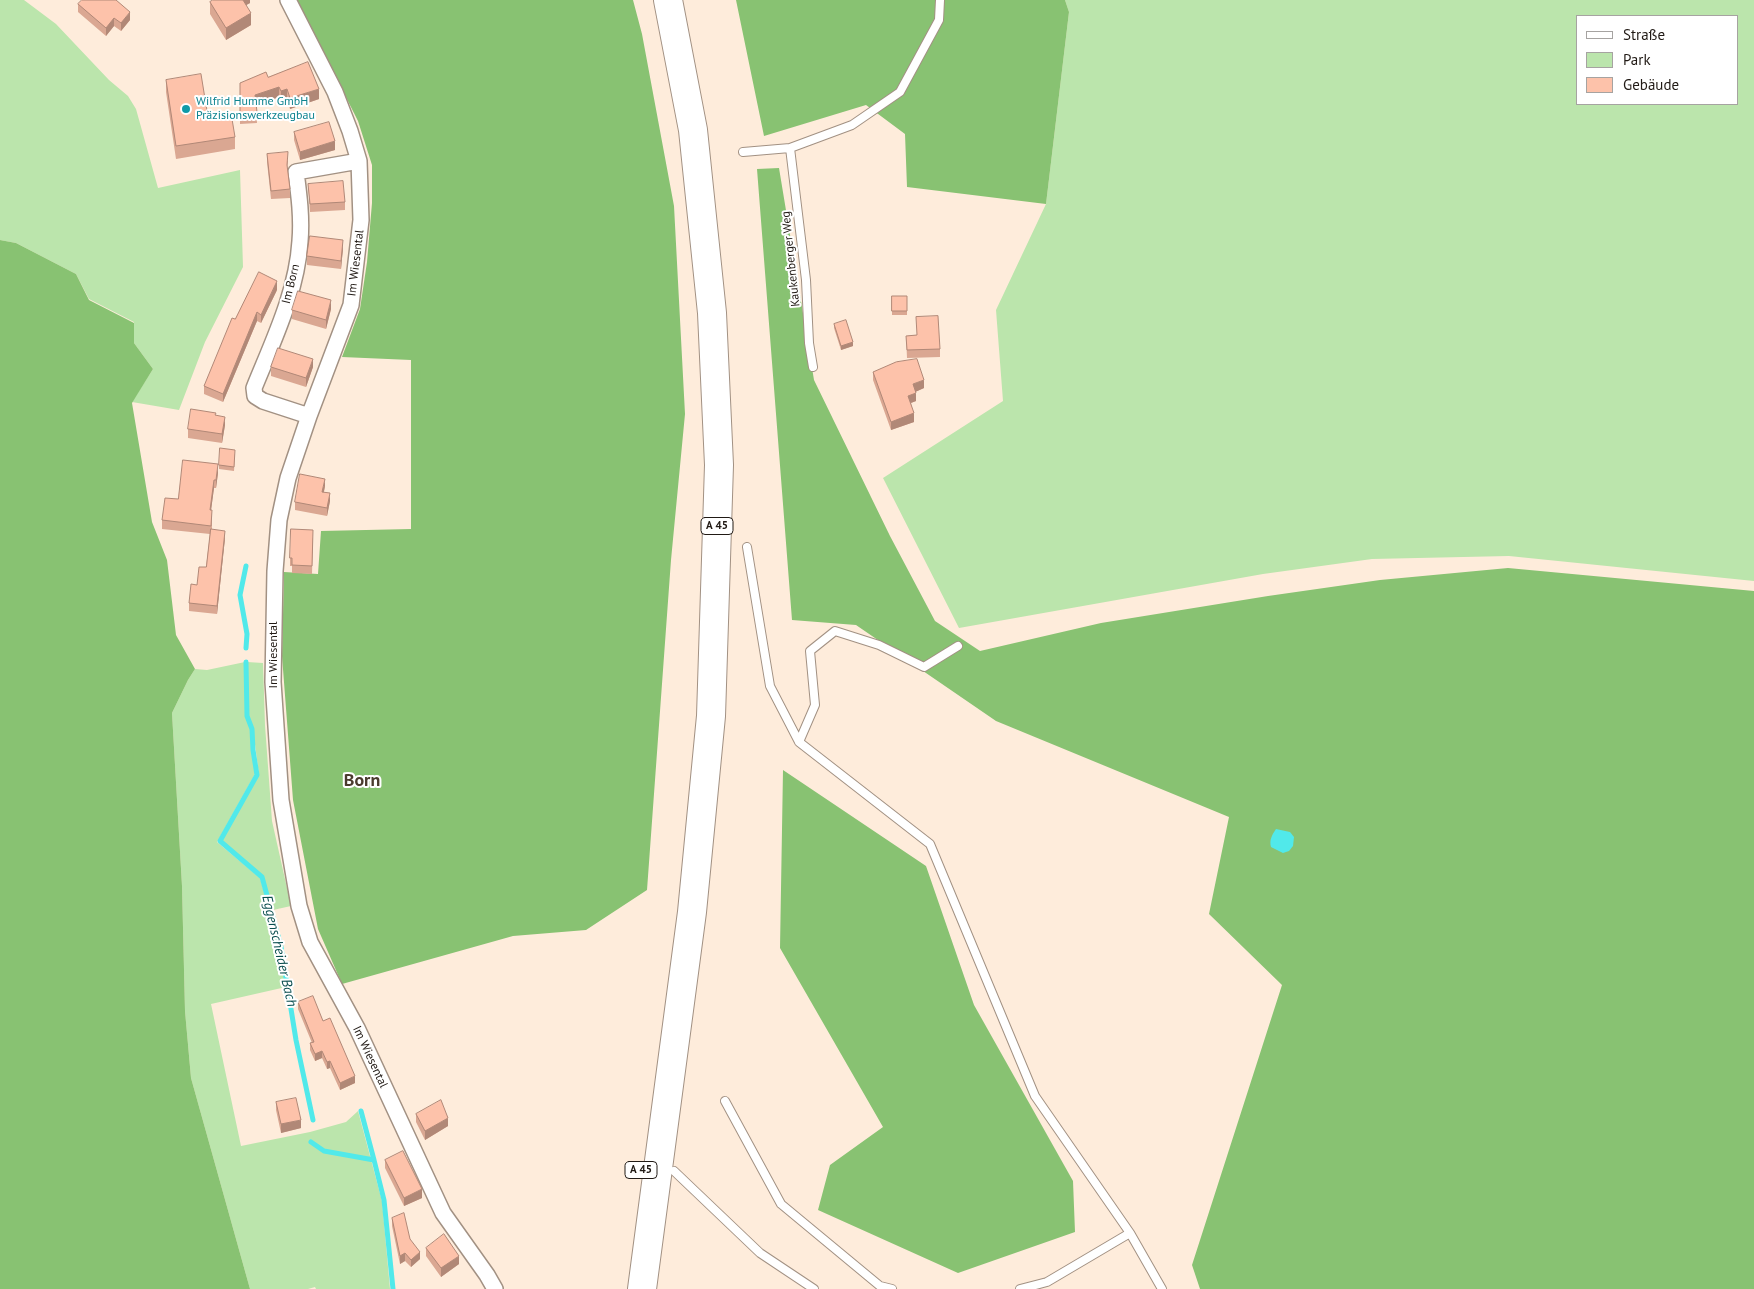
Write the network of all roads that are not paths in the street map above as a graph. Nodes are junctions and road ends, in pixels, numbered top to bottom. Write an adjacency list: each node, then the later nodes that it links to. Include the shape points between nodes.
1 (288, 0): 7 (street, Im Wiesental, via 335,92)
2 (652, 0): 13 (highway, A 45, via 683,174 698,308 702,439 694,710)
3 (668, 0): 13 (highway, A 45, via 693,130 712,313 719,465 711,716 692,912)
4 (940, 0): 5 (lane, via 939,20 900,92 852,125)
5 (790, 148): 6 (lane); 8 (lane, Kaukenberger Weg)
6 (743, 152)
7 (359, 160): 9 (street, Im Wiesental, via 361,220 351,305); 9 (street, Im Born, via 296,172 300,212 297,262 283,315 254,388 255,396 263,401)
8 (814, 367)
9 (309, 416): 17 (street, Im Wiesental, via 288,478 279,520 273,639 281,800 299,906 310,942 357,1028 443,1213)
10 (747, 547): 12 (lane, via 770,686)
11 (958, 646): 12 (lane, via 924,667 879,644 836,631 810,651 815,705)
12 (799, 742): 16 (lane, via 930,844 1035,1096)
13 (663, 1052): 18 (highway, A 45); 19 (highway, A 45)
14 (725, 1101): 21 (lane, via 781,1204 880,1286)
15 (674, 1171): 20 (lane, via 760,1253)
16 (1130, 1233): 22 (lane, via 1047,1282); 23 (lane)
17 (494, 1289)
18 (628, 1289)
19 (642, 1289)
20 (814, 1289)
21 (892, 1289)
22 (1020, 1289)
23 (1162, 1289)

